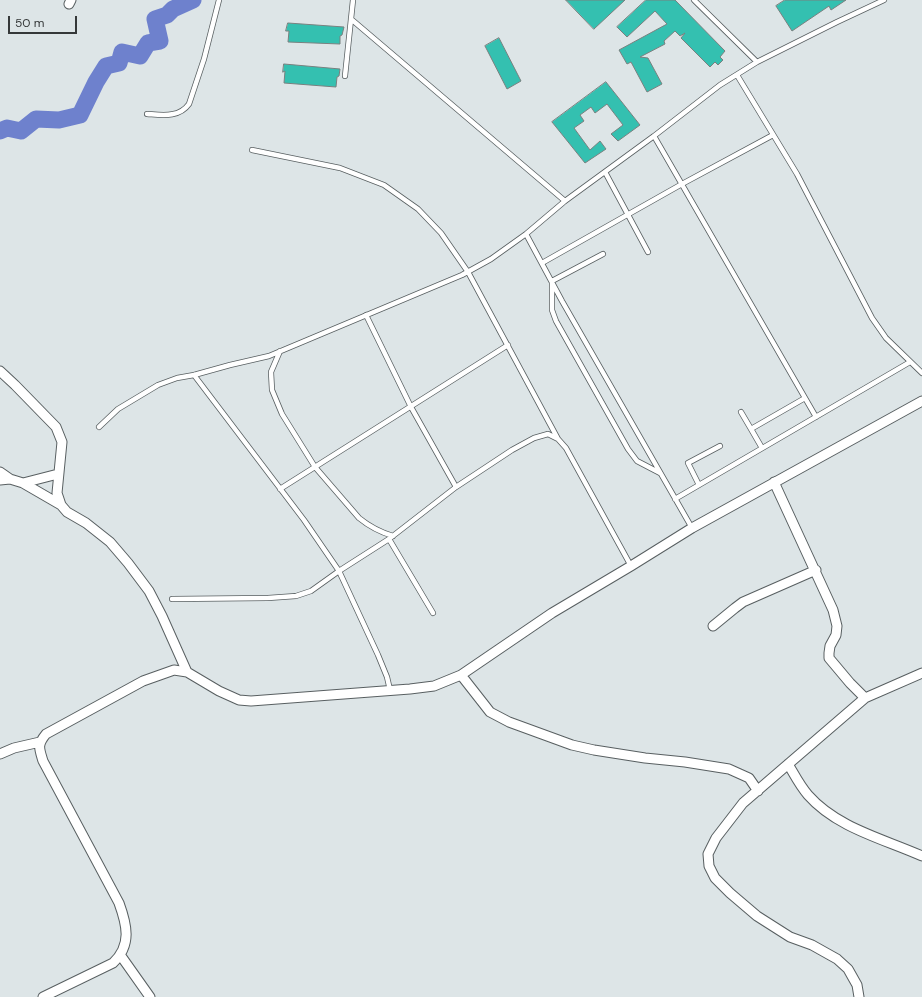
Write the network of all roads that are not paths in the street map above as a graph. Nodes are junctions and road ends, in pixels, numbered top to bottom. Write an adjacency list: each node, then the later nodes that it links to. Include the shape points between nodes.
1 (219, 0): 9 (lane, via 189,104 185,110 170,115)
2 (353, 0): 5 (lane)
3 (694, 0): 6 (lane)
4 (884, 0): 6 (lane)
5 (351, 19): 8 (lane); 15 (lane)
6 (757, 62): 7 (lane)
7 (736, 75): 10 (lane); 11 (lane)
8 (345, 76)
9 (147, 114)
10 (773, 135): 14 (lane); 26 (lane, via 797,174 872,318 886,338)
11 (654, 136): 13 (lane); 14 (lane)
12 (252, 150): 21 (lane, via 340,168 384,185 418,209 441,233)
13 (605, 172): 15 (lane); 16 (lane)
14 (682, 184): 16 (lane); 30 (lane)
15 (565, 201): 17 (lane)
16 (628, 214): 18 (lane); 20 (lane)
17 (526, 234): 20 (lane); 21 (lane)
18 (648, 252)
19 (603, 254): 22 (lane)
20 (542, 263): 22 (lane)
21 (468, 272): 23 (lane); 24 (lane)
22 (552, 281): 42 (lane); 42 (lane, via 552,310 556,321 628,449 637,461)
23 (366, 315): 25 (lane); 32 (lane)
24 (508, 345): 32 (lane); 37 (lane)
25 (280, 351): 29 (lane); 40 (lane, via 272,372 272,390 282,414)
26 (910, 362): 28 (lane); 34 (lane)
27 (0, 371): 43 (street, via 56,427 62,442)
28 (922, 373)
29 (194, 375): 35 (lane, via 158,385 118,409); 50 (lane)
30 (805, 398): 34 (lane); 36 (lane)
31 (922, 401): 46 (street)
32 (411, 407): 40 (lane); 49 (lane)
33 (741, 412): 36 (lane)
34 (816, 417): 39 (lane)
35 (99, 427)
36 (751, 429): 39 (lane)
37 (558, 439): 49 (lane, via 548,434 534,438); 55 (lane, via 566,448)
38 (720, 446): 48 (lane, via 688,463)
39 (762, 448): 48 (lane)
40 (315, 467): 50 (lane); 54 (lane, via 367,524)
41 (0, 472): 44 (street)
42 (660, 473): 51 (lane)
43 (58, 474): 47 (street); 52 (street, via 57,493)
44 (10, 479): 45 (street); 47 (street)
45 (0, 480)
46 (774, 482): 53 (street); 56 (street)
47 (24, 483): 52 (street)
48 (699, 485): 51 (lane)
49 (456, 487): 54 (lane)
50 (280, 489): 57 (lane)
51 (675, 499): 53 (lane)
52 (61, 505): 61 (street, via 110,542 128,563 149,591)
53 (692, 528): 55 (street)
54 (391, 537): 57 (lane); 59 (lane)
55 (631, 566): 63 (street, via 552,613)
56 (816, 570): 60 (street, via 744,602); 65 (street, via 837,626 829,658)
57 (339, 571): 58 (lane, via 311,591 296,596); 64 (lane, via 378,655)
58 (172, 599)
59 (433, 613)
60 (713, 626)
61 (187, 672): 64 (street, via 239,700); 66 (street, via 174,670 143,681 46,734)
62 (922, 673): 65 (street)
63 (461, 675): 64 (street, via 434,686); 69 (street, via 490,712 509,722 572,745 729,769 749,778)
64 (390, 690)
65 (865, 698): 68 (street)
66 (40, 742): 67 (street); 71 (street, via 43,761 119,903 126,933)
67 (0, 754)
68 (788, 764): 69 (street); 70 (street, via 808,795 826,813 851,827)
69 (758, 791): 74 (street, via 743,803 716,838 708,854 714,878 758,916 790,937 837,958 848,969 857,985)
70 (922, 856)
71 (121, 956): 72 (street, via 113,963); 73 (street)
72 (42, 997)
73 (150, 997)
74 (859, 997)

